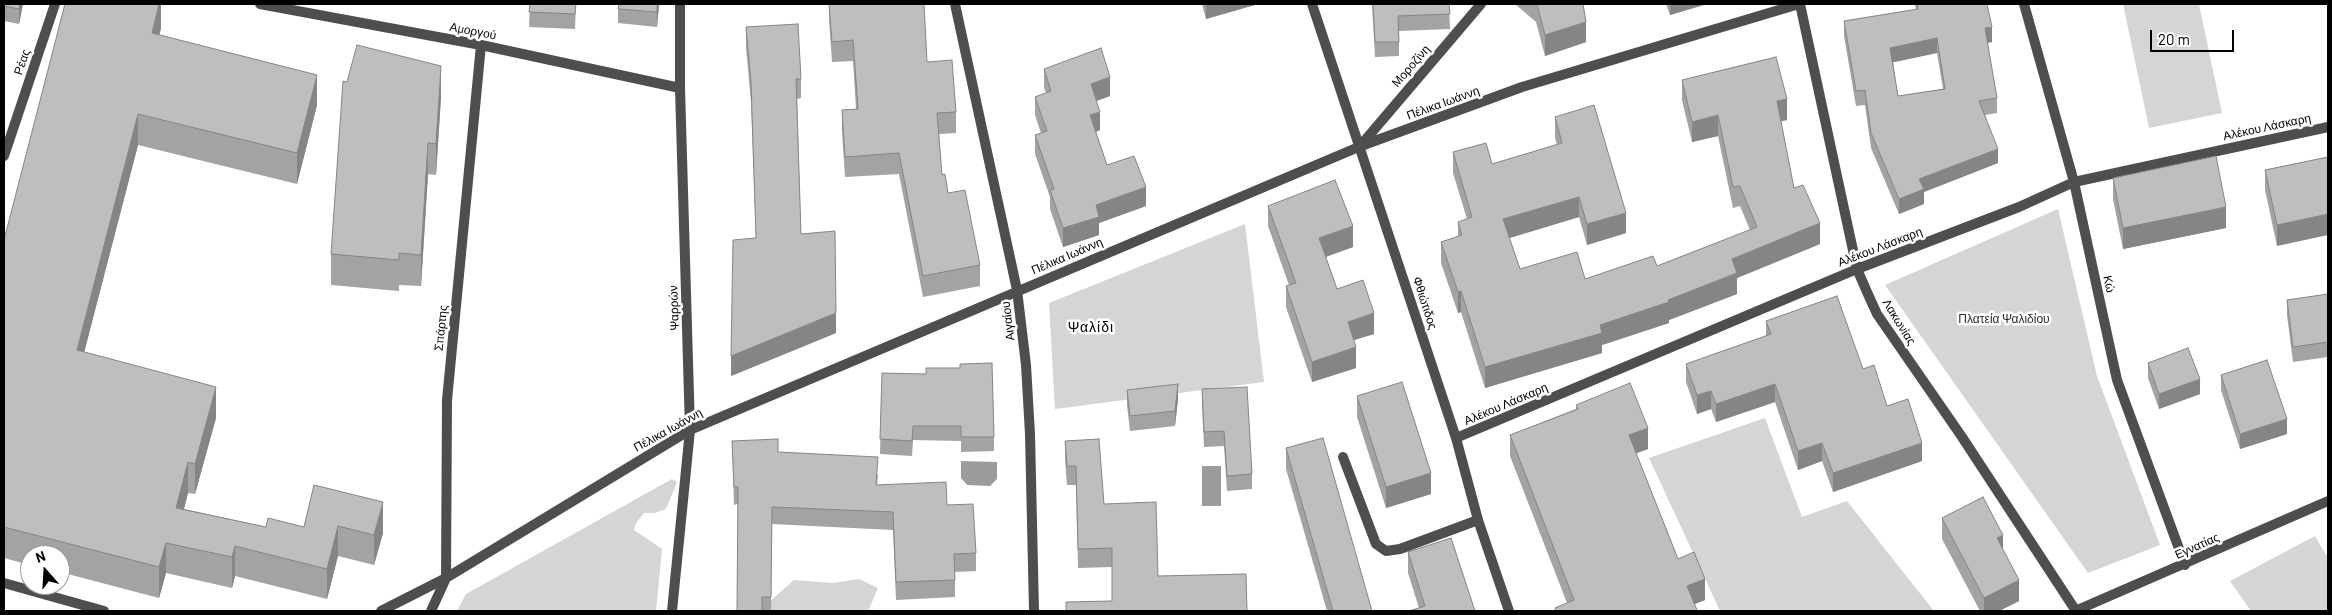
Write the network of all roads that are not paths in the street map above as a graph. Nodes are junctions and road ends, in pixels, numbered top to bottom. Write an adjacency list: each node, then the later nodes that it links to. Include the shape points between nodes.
1 (55, 4): 13 (street, Ρέας)
2 (260, 4): 9 (street, Αμοργού)
3 (680, 4): 10 (street, Ψαρρών)
4 (955, 4): 16 (street, Αιγαίου)
5 (1312, 4): 12 (street, Φθιώτιδος)
6 (1481, 4): 12 (street, Μοροζίνη)
7 (1800, 4): 12 (street, Πέλικα Ιωάννη, via 1532,84); 15 (street, Λακωνίας)
8 (2024, 4): 14 (street, Κώ)
9 (482, 45): 10 (street, Αμοργού); 23 (street, Σπάρτης, via 447,400)
10 (680, 88): 17 (street, Ψαρρών)
11 (2328, 127): 14 (street, Αλέκου Λάσκαρη)
12 (1361, 146): 16 (street, Πέλικα Ιωάννη); 18 (street, Φθιώτιδος)
13 (4, 152)
14 (2074, 182): 15 (street, Αλέκου Λάσκαρη, via 2020,207); 22 (street, Κώ, via 2117,380)
15 (1857, 269): 18 (street, Αλέκου Λάσκαρη); 31 (street, Λακωνίας, via 1877,314)
16 (1018, 290): 17 (street, Πέλικα Ιωάννη); 29 (street, Αιγαίου, via 1030,424)
17 (690, 430): 23 (street, Πέλικα Ιωάννη); 28 (street, Ψαρρών)
18 (1456, 438): 21 (street, Φθιώτιδος)
19 (1344, 457): 21 (street, via 1376,544 1386,551)
20 (2328, 501): 22 (street, Εγνατίας)
21 (1478, 520): 30 (street, Φθιώτιδος)
22 (2185, 565): 31 (street, Εγνατίας)
23 (446, 578): 26 (street, Πέλικα Ιωάννη); 27 (street, Σπάρτης)
24 (4, 583): 25 (street)
25 (104, 611)
26 (381, 611)
27 (430, 611)
28 (672, 611)
29 (1034, 611)
30 (1509, 611)
31 (2075, 611)

